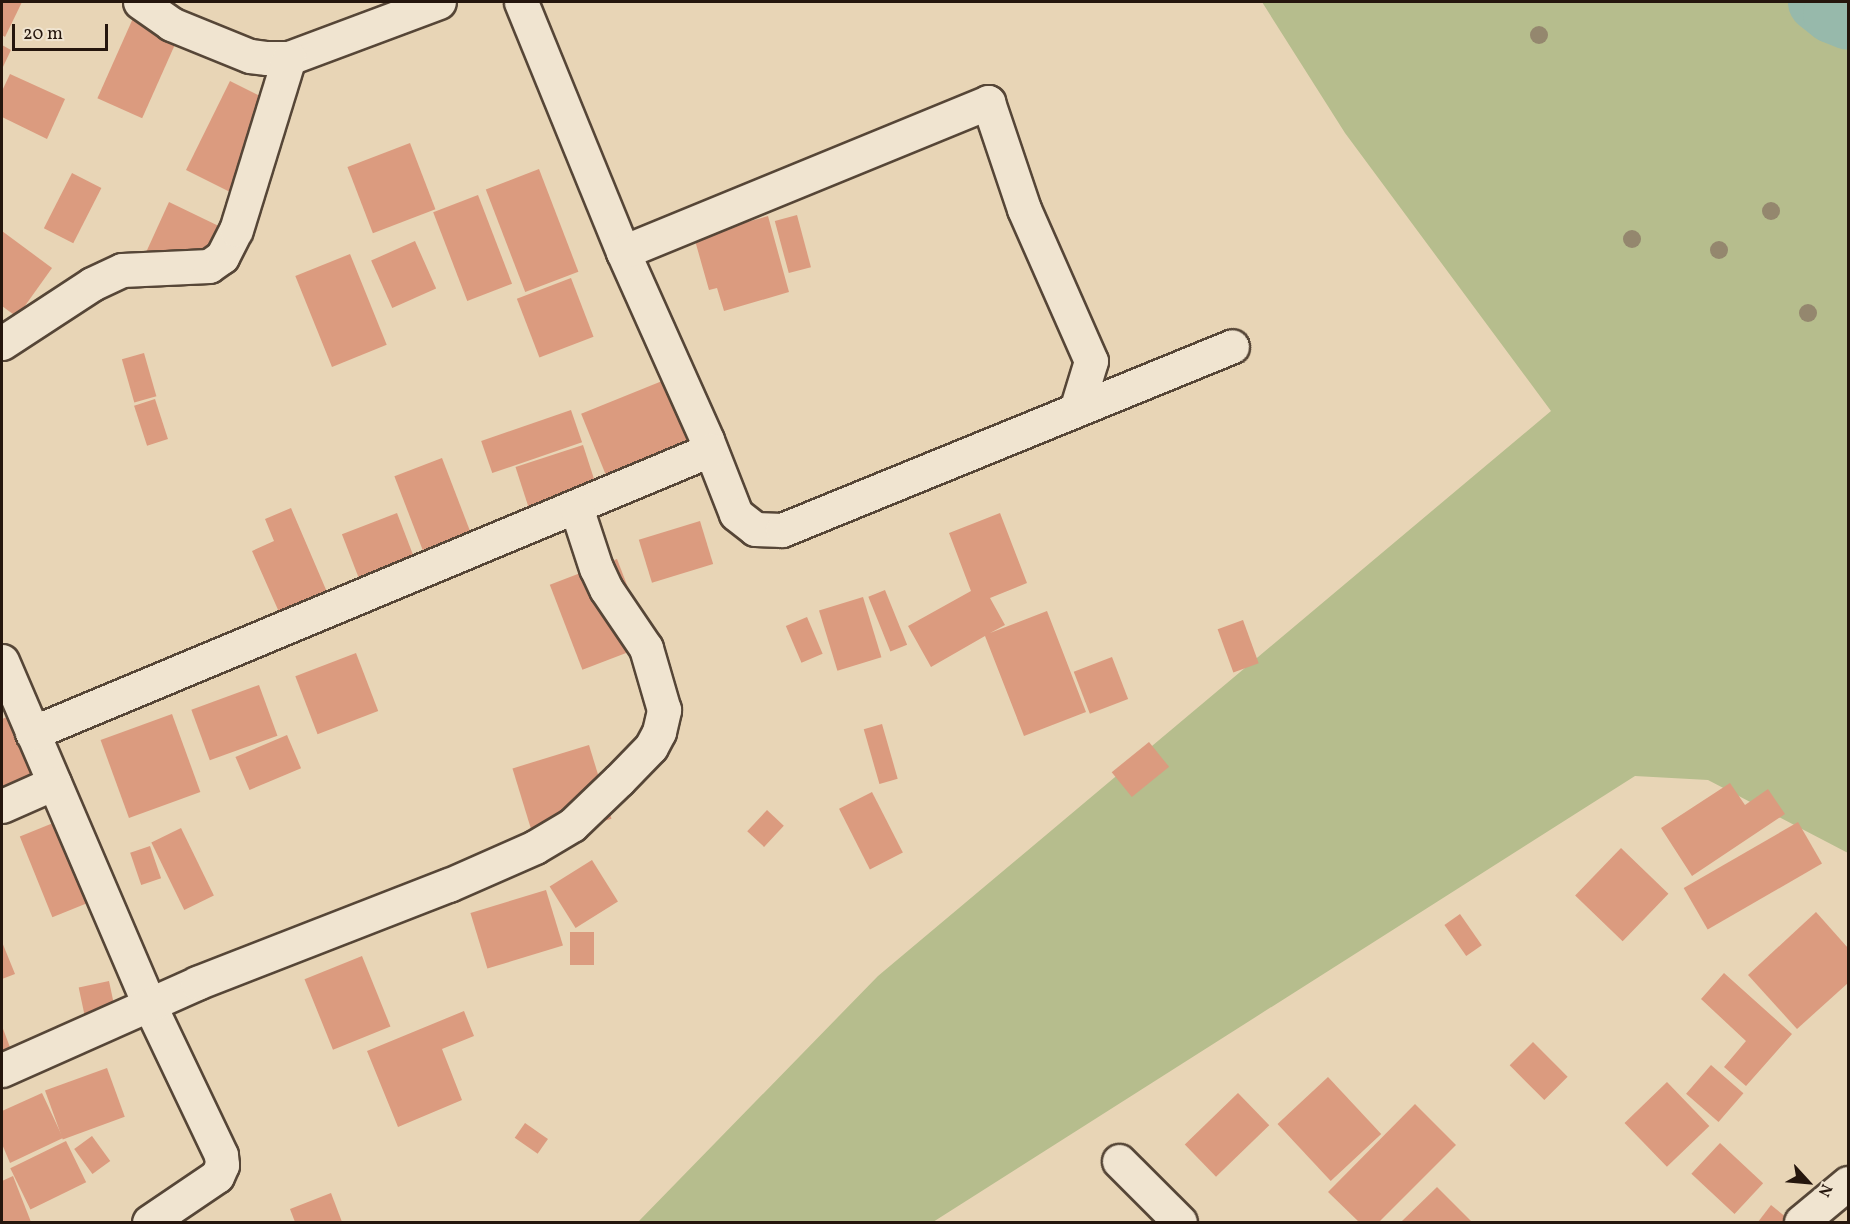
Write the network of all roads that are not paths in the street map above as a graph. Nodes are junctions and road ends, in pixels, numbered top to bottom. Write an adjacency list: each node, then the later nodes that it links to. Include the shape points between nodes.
1 (140, 2): 4 (street, via 171,24 250,56)
2 (439, 2): 4 (street)
3 (521, 2): 5 (street)
4 (289, 58): 6 (street, via 236,230 222,257 209,266 122,270 92,284)
5 (623, 252): 8 (street, via 988,102 1024,209 1091,361); 9 (street)
6 (2, 342)
7 (1232, 346): 8 (street)
8 (1076, 410): 9 (street, via 782,530 755,529 736,514)
9 (710, 450): 10 (street)
10 (576, 507): 12 (street); 15 (street, via 606,589 646,648 659,686 664,710 651,747 572,825 535,847 449,885 197,983)
11 (2, 661): 12 (street)
12 (32, 733): 13 (street)
13 (54, 783): 14 (street); 15 (street)
14 (2, 806)
15 (150, 1006): 16 (street); 19 (street, via 221,1155 222,1165 218,1176 207,1186)
16 (2, 1070)
17 (1119, 1161): 20 (street)
18 (1848, 1183): 21 (street)
19 (149, 1222)
20 (1180, 1222)
21 (1801, 1222)

